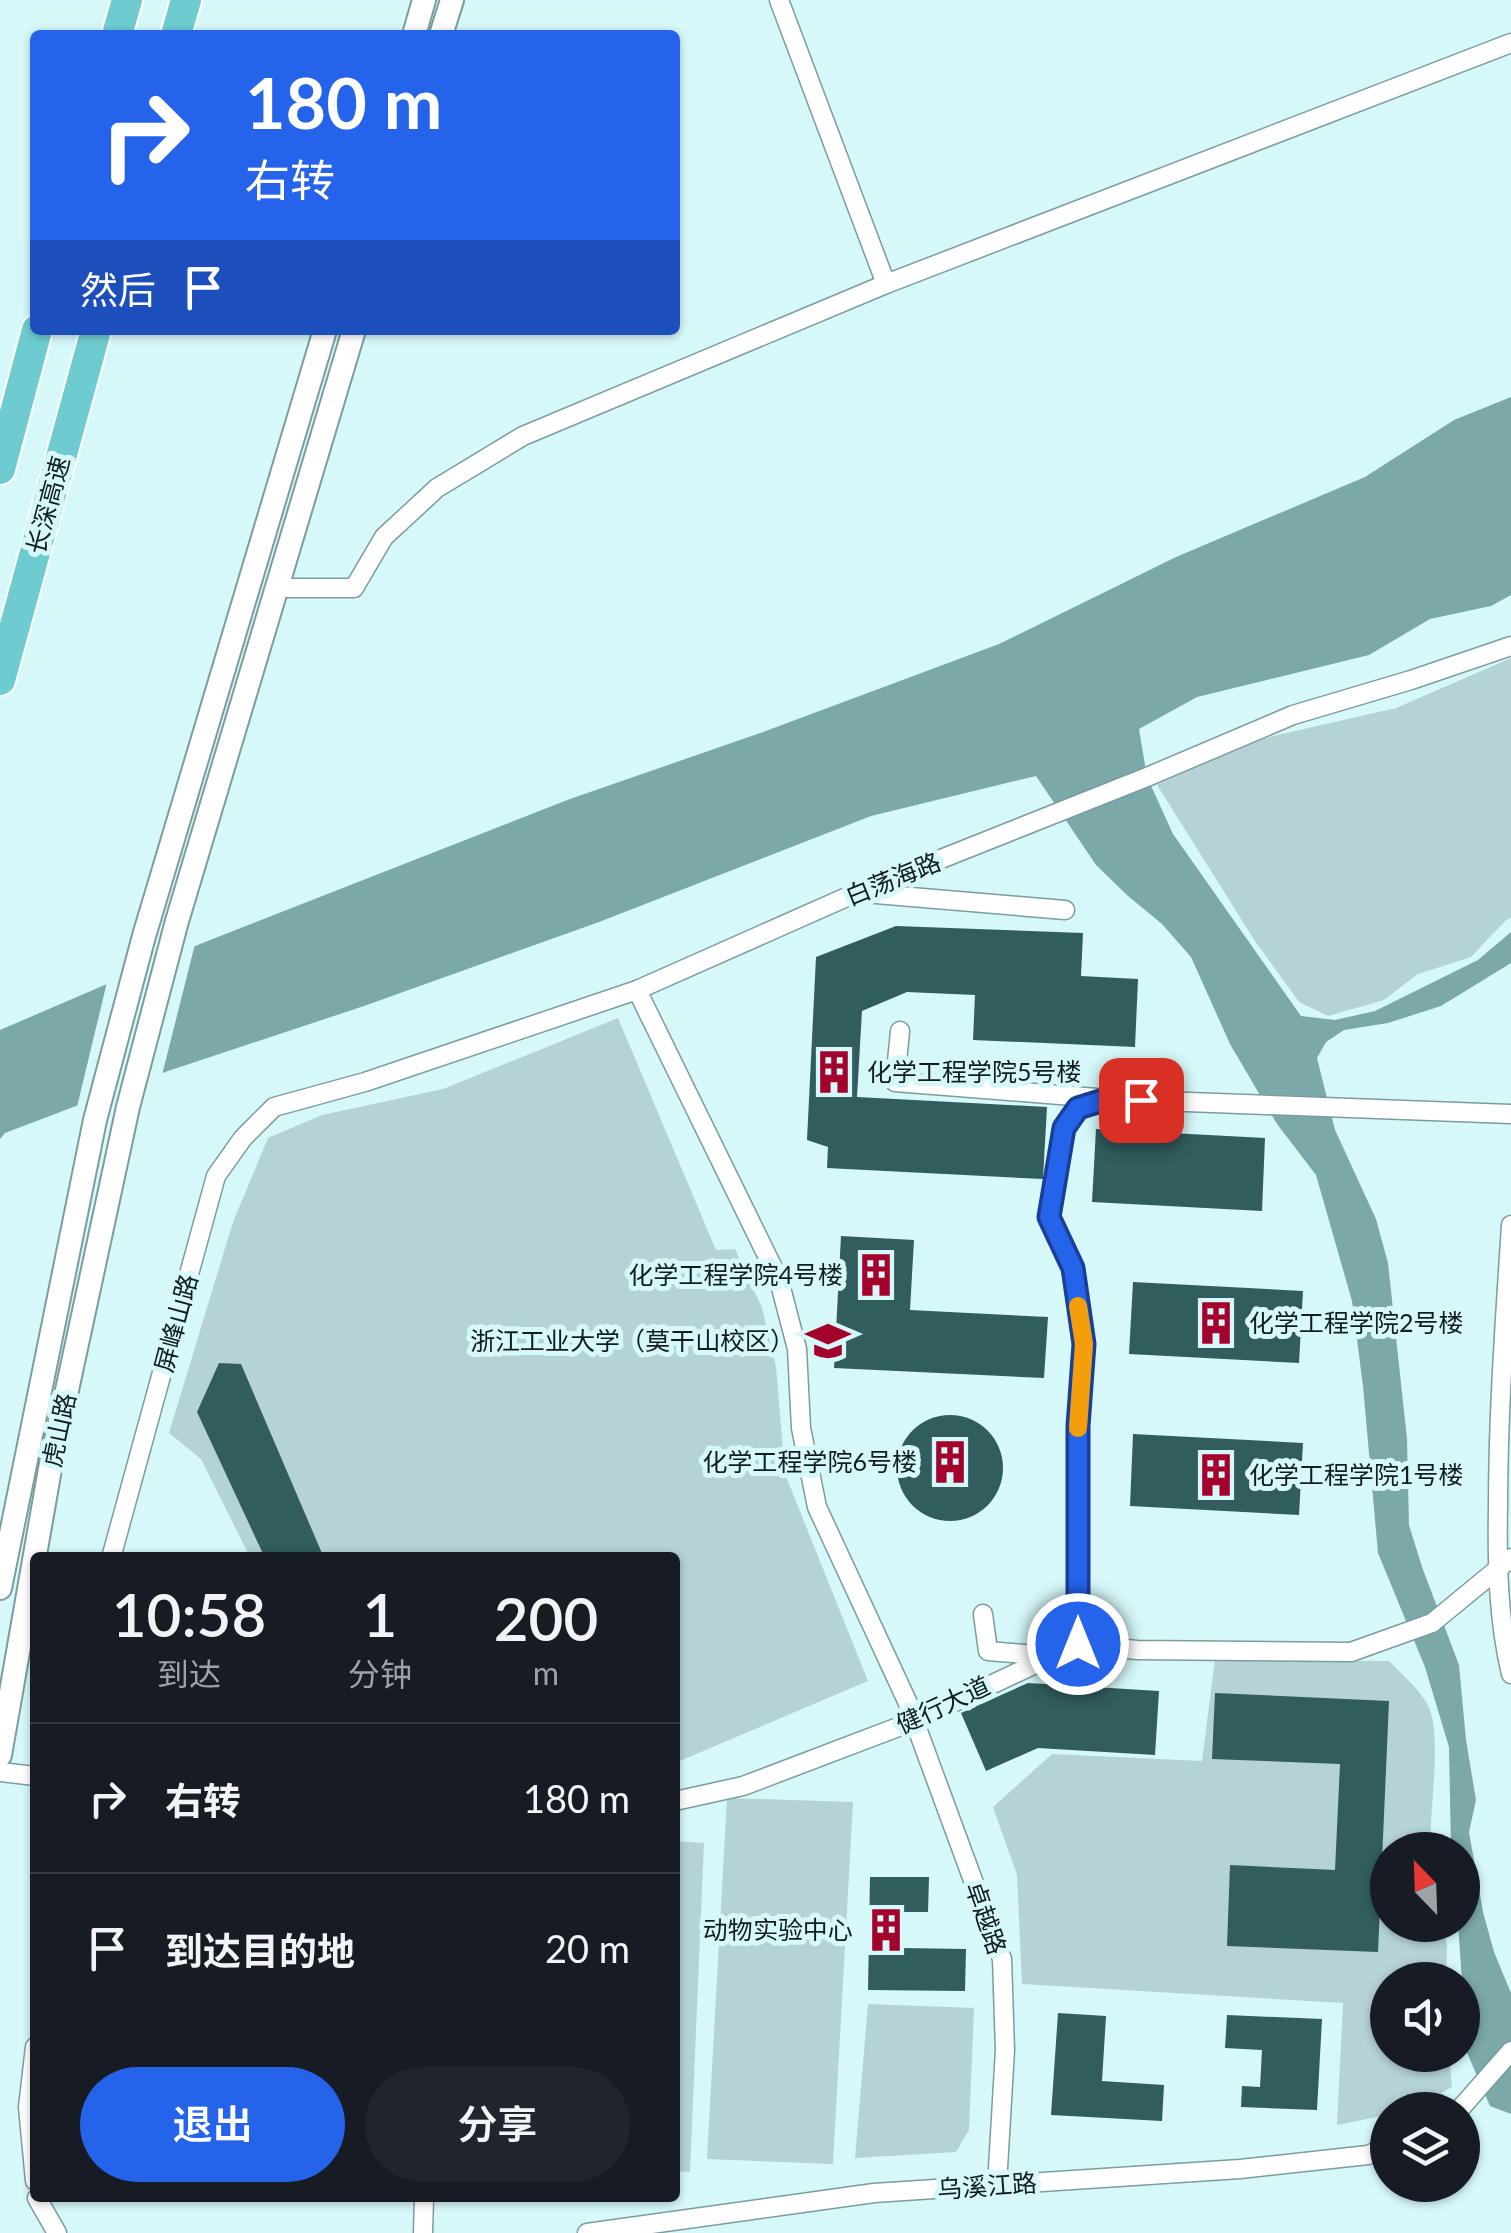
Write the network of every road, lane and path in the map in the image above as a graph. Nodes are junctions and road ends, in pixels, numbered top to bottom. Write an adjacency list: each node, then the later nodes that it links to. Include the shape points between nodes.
1 (127, 0): 6 (highway)
2 (186, 0): 7 (highway)
3 (424, 0): 8 (street)
4 (452, 0): 9 (street)
5 (779, 0): 11 (street)
6 (119, 30)
7 (177, 30)
8 (415, 30)
9 (443, 30)
10 (1511, 43): 11 (street)
11 (886, 284): 17 (street, via 523,436 437,488 384,537 354,588)
12 (36, 335): 16 (highway)
13 (95, 335): 19 (highway, 长深高速)
14 (324, 335): 32 (street, 虎山路, via 95,1120)
15 (353, 335): 17 (street, 虎山路)
16 (0, 468)
17 (277, 588): 28 (street, 虎山路, via 128,1108)
18 (1511, 646): 20 (street, 白荡海路, via 1293,715)
19 (0, 680)
20 (858, 892): 21 (street); 22 (street, 白荡海路)
21 (1065, 910)
22 (637, 990): 25 (street, 白荡海路); 38 (street, 卓越路, via 779,1280 798,1349 801,1428 816,1507)
23 (900, 1031): 24 (street, via 896,1082)
24 (1107, 1099): 26 (street); 34 (street, via 1078,1108 1064,1128 1049,1217 1073,1268 1084,1344)
25 (274, 1107): 29 (street, 屏峰山路, via 216,1176)
26 (1511, 1114)
27 (1511, 1225): 30 (street, via 1498,1434)
28 (35, 1552)
29 (114, 1552)
30 (1504, 1563): 34 (street, 健行大道, via 1432,1623 1351,1652); 35 (street)
31 (30, 1583): 39 (street, 虎山路)
32 (0, 1588)
33 (983, 1614): 36 (street, via 988,1651)
34 (1078, 1644): 36 (street, 健行大道)
35 (1508, 1646): 37 (street)
36 (1048, 1656): 38 (street, 健行大道)
37 (1511, 1674)
38 (914, 1721): 42 (street, 健行大道, via 743,1786); 48 (street, 卓越路, via 1002,1959 1005,2050)
39 (0, 1755)
40 (0, 1772): 41 (street)
41 (30, 1775)
42 (680, 1799)
43 (1511, 2051): 45 (street)
44 (30, 2090): 46 (street)
45 (1476, 2092)
46 (30, 2128)
47 (1370, 2154): 48 (street, 乌溪江路)
48 (997, 2185): 53 (street, 乌溪江路, via 874,2193)
49 (39, 2202): 51 (street)
50 (424, 2202): 52 (street)
51 (58, 2233)
52 (423, 2233)
53 (587, 2233)

